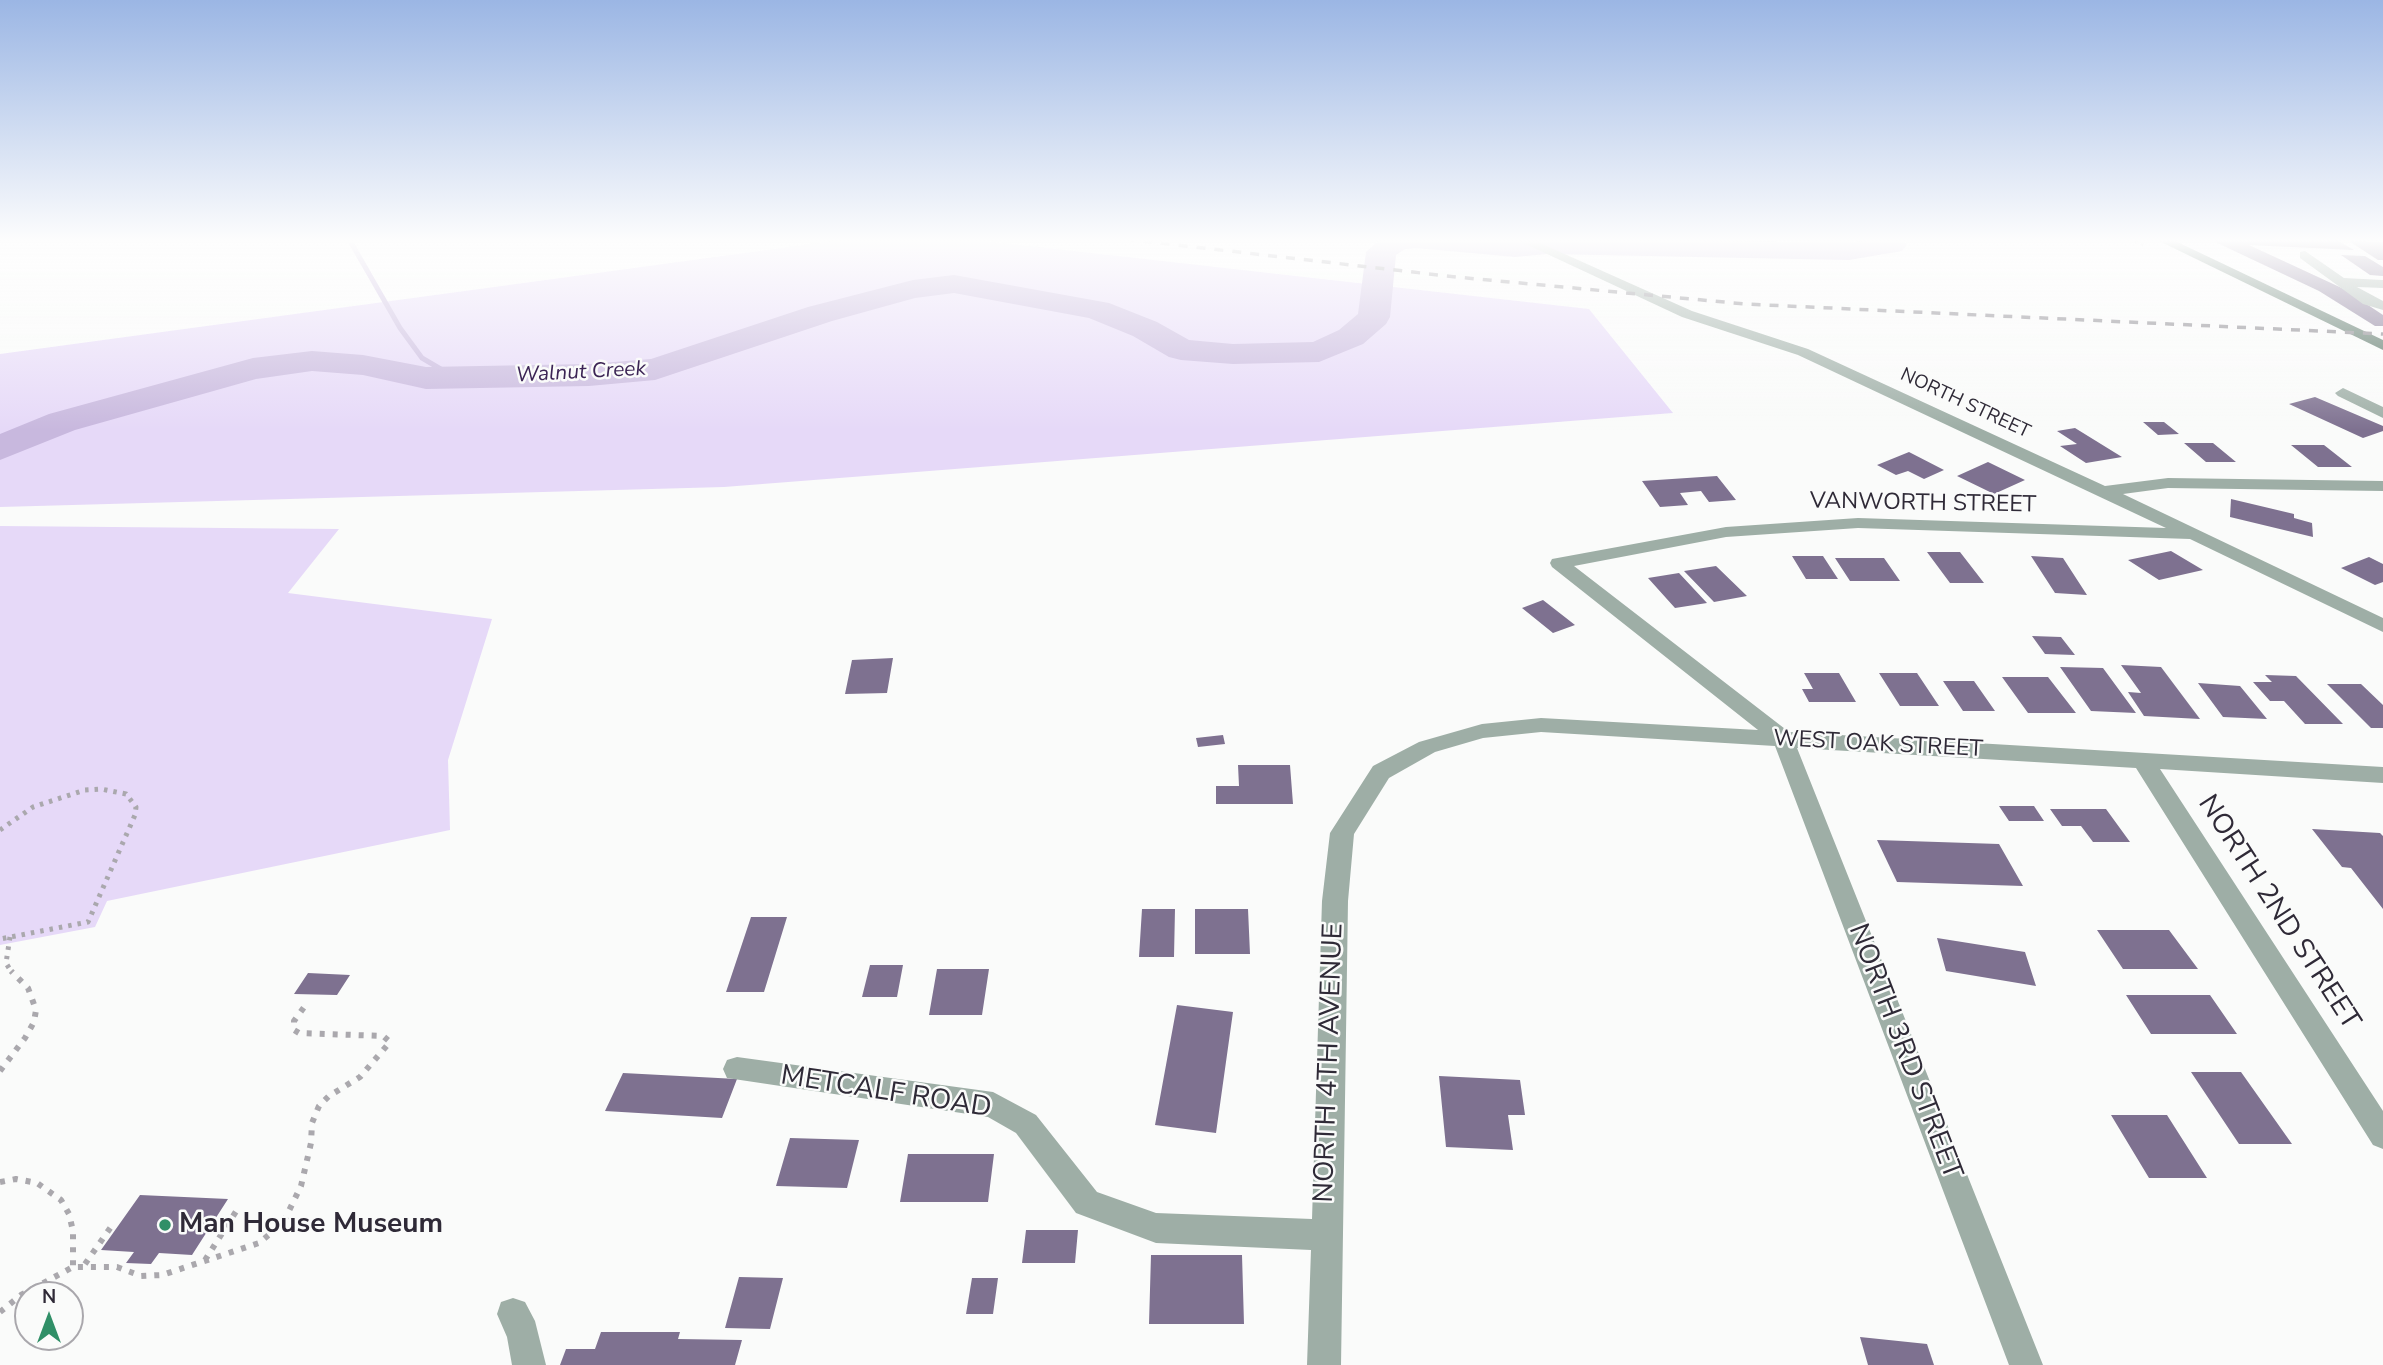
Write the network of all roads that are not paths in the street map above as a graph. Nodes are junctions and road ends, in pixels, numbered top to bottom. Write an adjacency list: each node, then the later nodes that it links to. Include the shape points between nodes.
1 (1661, 303): 7 (street, NORTH STREET, via 1803,352)
2 (2293, 303): 3 (main road)
3 (2383, 346)
4 (2343, 393): 5 (street)
5 (2383, 413)
6 (2383, 485): 7 (street, via 2168,483)
7 (2102, 492): 8 (street, NORTH STREET)
8 (2196, 535): 9 (street, NORTH STREET); 10 (street, VANWORTH STREET, via 1858,523 1726,532 1559,563)
9 (2383, 626)
10 (1783, 739): 11 (street, WEST OAK STREET); 12 (street, WEST OAK STREET, via 1541,725 1482,731 1427,747); 20 (street, NORTH 3RD STREET)
11 (2142, 760): 13 (street, WEST OAK STREET); 15 (street, NORTH 2ND STREET)
12 (1381, 772): 16 (street, NORTH 4TH AVENUE, via 1342,833 1335,901)
13 (2383, 775)
14 (737, 1069): 16 (street, METCALF ROAD, via 993,1105 1026,1124 1087,1203 1156,1228)
15 (2383, 1136)
16 (1325, 1235): 19 (street, NORTH 4TH AVENUE)
17 (513, 1314): 18 (street, via 523,1333)
18 (528, 1365)
19 (1324, 1365)
20 (2026, 1365)

